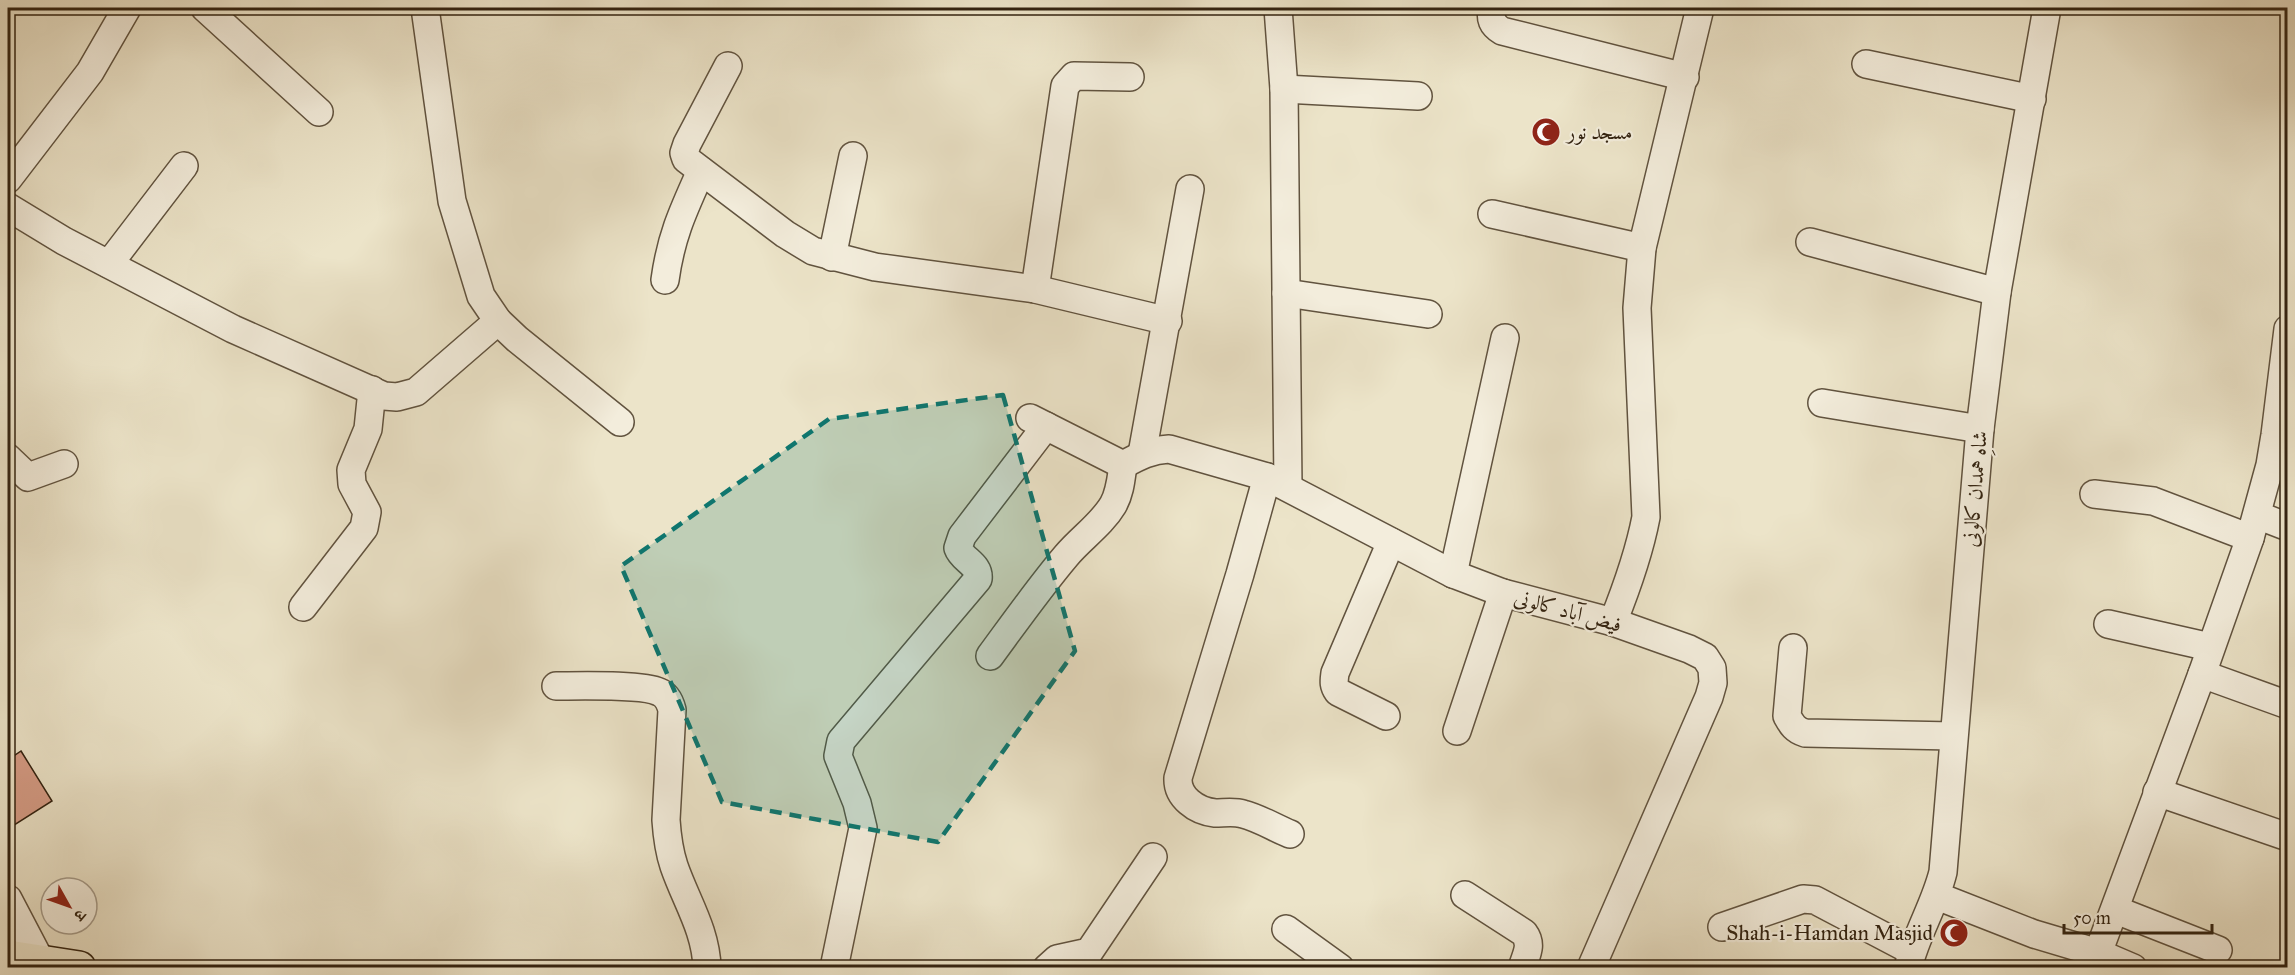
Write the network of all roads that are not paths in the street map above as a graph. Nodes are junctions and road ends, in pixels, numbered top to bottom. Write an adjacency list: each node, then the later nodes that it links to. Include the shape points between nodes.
1 (128, 8): 19 (street, via 90,72)
2 (205, 8): 15 (street)
3 (424, 8): 32 (street, via 452,201 481,296)
4 (1278, 8): 12 (street)
5 (1491, 8): 11 (street, via 1491,19 1502,32)
6 (1700, 8): 11 (street)
7 (2047, 8): 14 (street, شاہِ ہمدان کالونی)
8 (1866, 64): 14 (street)
9 (728, 66): 18 (street, via 684,153)
10 (1130, 77): 28 (street, via 1074,76 1065,86)
11 (1685, 77): 24 (street)
12 (1284, 89): 13 (street); 30 (street)
13 (1418, 96)
14 (2032, 99): 29 (street, شاہِ ہمدان کالونی)
15 (319, 112)
16 (853, 156): 25 (street)
17 (184, 166): 26 (street)
18 (701, 171): 25 (street, via 786,234 813,251); 27 (street, via 675,229)
19 (8, 179)
20 (1190, 189): 33 (street)
21 (8, 207): 26 (street)
22 (1492, 214): 24 (street)
23 (1810, 242): 29 (street)
24 (1642, 249): 51 (street, via 1637,308 1646,518 1634,570)
25 (832, 257): 28 (street, via 875,267)
26 (109, 264): 36 (street, via 233,329)
27 (665, 280)
28 (1035, 289): 33 (street)
29 (1997, 292): 39 (street, شاہِ ہمدان کالونی)
30 (1286, 294): 31 (street); 43 (street)
31 (1428, 314)
32 (498, 321): 36 (street, via 416,392 397,397); 38 (street)
33 (1168, 321): 41 (street)
34 (2287, 337): 45 (street, via 2275,435)
35 (1505, 338): 48 (street)
36 (372, 390): 50 (street, via 368,429 351,470 352,484 367,512 364,528)
37 (1822, 403): 39 (street)
38 (620, 422)
39 (1980, 429): 61 (street, شاہِ ہمدان کالونی)
40 (8, 458): 42 (street, via 28,477)
41 (1132, 459): 43 (street, فیض آباد کالونی, via 1169,449); 55 (street, via 1114,503 1102,520 1053,571); 79 (street, via 1038,422 962,536 960,554 977,569 978,579 841,741 838,756 863,828)
42 (64, 464)
43 (1277, 482): 47 (street, فیض آباد کالونی); 63 (street, via 1240,574 1177,786 1187,800 1202,810 1240,813)
44 (2094, 494): 45 (street, via 2153,501)
45 (2253, 527): 46 (street); 53 (street)
46 (2288, 527)
47 (1391, 542): 48 (street, فیض آباد کالونی); 59 (street, via 1335,673 1334,686 1338,692)
48 (1453, 574): 49 (street, فیض آباد کالونی)
49 (1503, 593): 51 (street, فیض آباد کالونی); 60 (street)
50 (303, 607)
51 (1613, 622): 83 (street, فیض آباد کالونی, via 1705,657 1712,668 1713,684)
52 (2108, 624): 53 (street)
53 (2210, 647): 56 (street)
54 (1793, 648): 61 (street, via 1787,716 1799,731)
55 (990, 656)
56 (2202, 674): 58 (street); 62 (street)
57 (556, 686): 78 (street, via 650,689 666,696 672,710 667,837 674,866 703,933)
58 (2288, 705)
59 (1386, 716)
60 (1457, 731)
61 (1953, 736): 67 (street, شاہِ ہمدان کالونی, via 1943,872)
62 (2157, 792): 64 (street); 69 (street)
63 (1290, 834)
64 (2288, 837)
65 (1153, 857): 80 (street, via 1089,952 1057,959)
66 (1465, 896): 82 (street, via 1524,933 1529,948)
67 (1937, 896): 73 (street, via 2034,934); 75 (street, شاہِ ہمدان کالونی)
68 (8, 900): 76 (street)
69 (2116, 910): 72 (street); 73 (street)
70 (1722, 927): 75 (street, via 1793,901 1815,900)
71 (1286, 929): 81 (street)
72 (2218, 950)
73 (2098, 953): 84 (street)
74 (8, 957): 76 (main road)
75 (1910, 959)
76 (41, 962): 77 (main road)
77 (79, 968)
78 (707, 968)
79 (834, 968)
80 (1047, 968)
81 (1340, 968)
82 (1522, 968)
83 (1591, 968)
84 (2133, 968)

